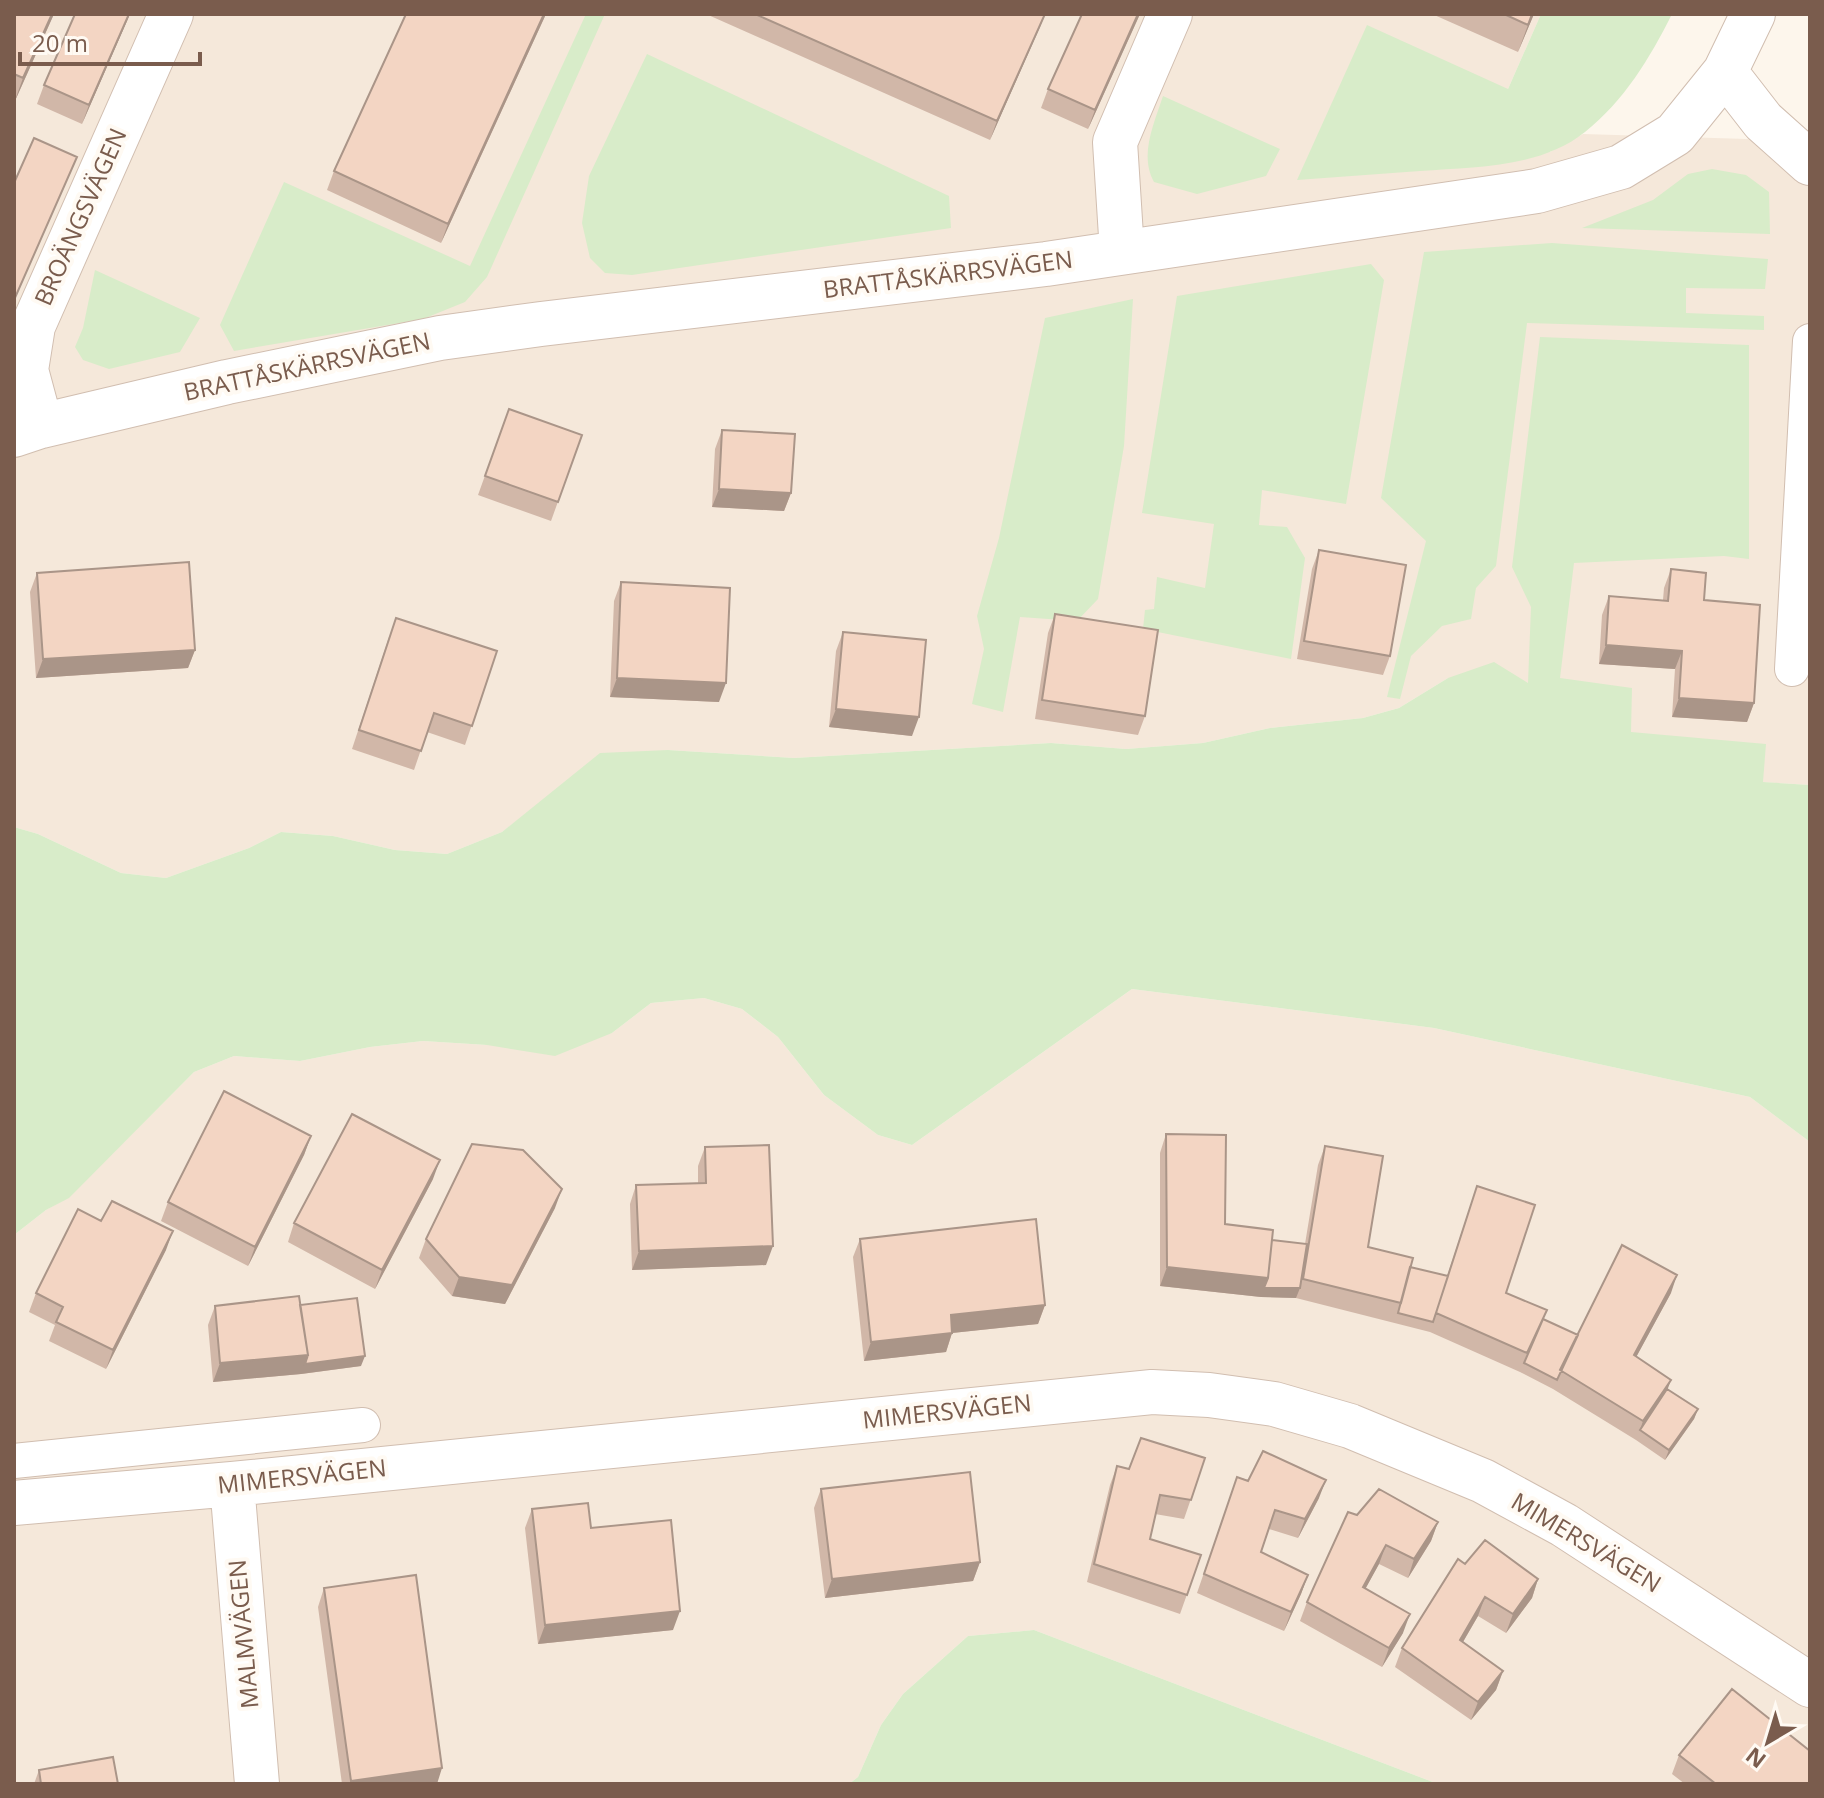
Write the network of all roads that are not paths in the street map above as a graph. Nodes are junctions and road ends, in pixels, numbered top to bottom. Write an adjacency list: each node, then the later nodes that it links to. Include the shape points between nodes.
1 (171, 14): 8 (street, BROÄNGSVÄGEN, via 33,326 26,370)
2 (1170, 14): 6 (street, via 1115,142)
3 (1753, 14): 4 (street, BRATTÅSKÄRRSVÄGEN)
4 (1725, 72): 5 (street, via 1763,121); 6 (street, BRATTÅSKÄRRSVÄGEN, via 1675,134 1621,167 1537,191)
5 (1810, 163)
6 (1122, 252): 8 (street, BRATTÅSKÄRRSVÄGEN, via 440,338)
7 (1810, 341): 9 (lane)
8 (28, 430)
9 (1792, 669)
10 (363, 1425): 11 (lane)
11 (14, 1461)
12 (232, 1484): 13 (street, MIMERSVÄGEN); 14 (street, MIMERSVÄGEN, via 1152,1392 1209,1395 1274,1404 1350,1426 1483,1481 1564,1525); 15 (street, MALMVÄGEN)
13 (14, 1503)
14 (1810, 1685)
15 (257, 1784)

